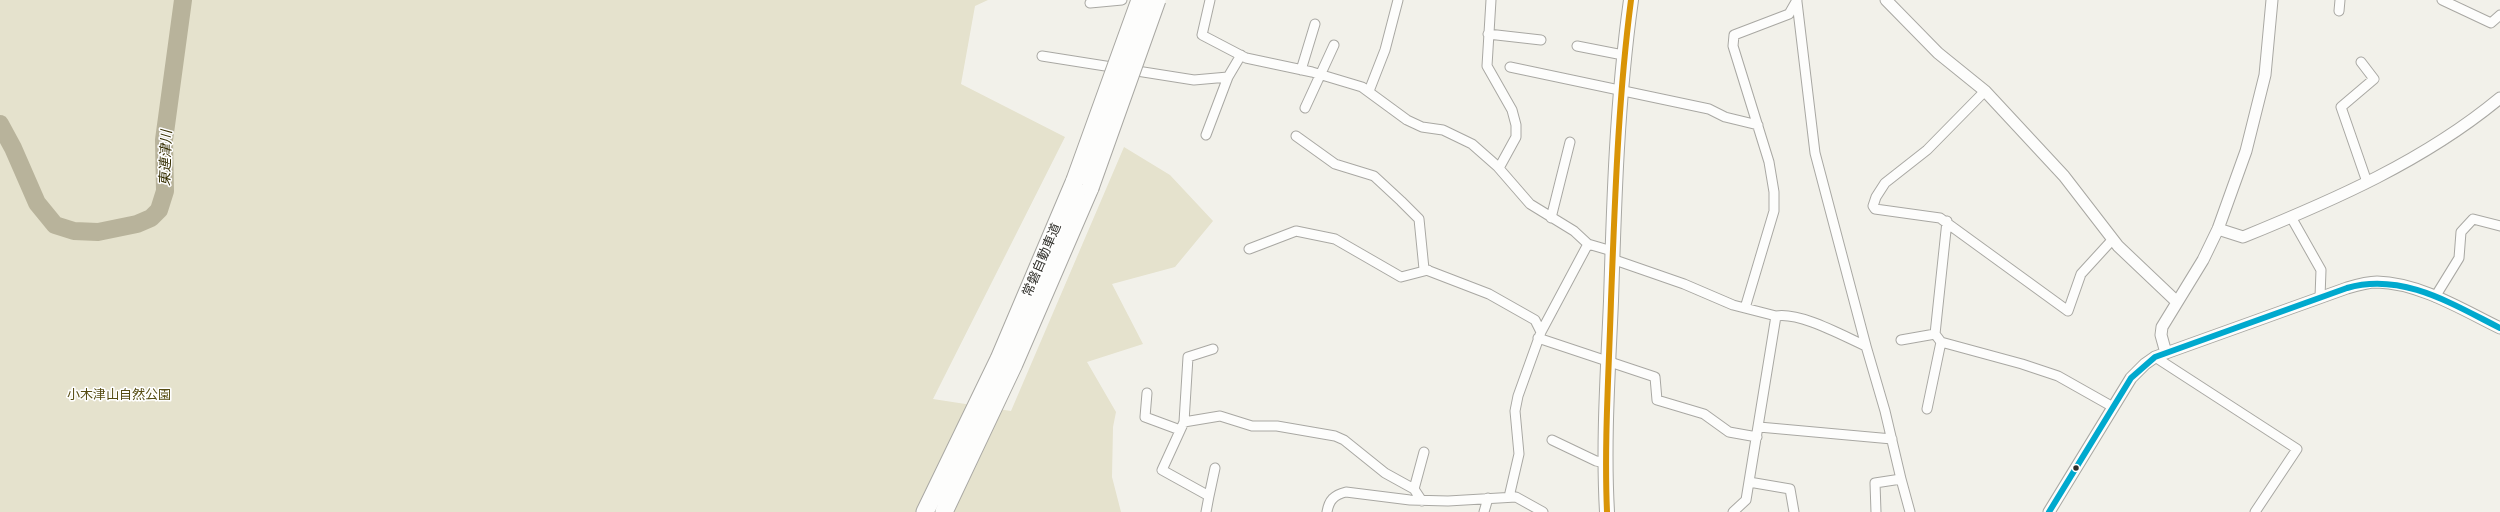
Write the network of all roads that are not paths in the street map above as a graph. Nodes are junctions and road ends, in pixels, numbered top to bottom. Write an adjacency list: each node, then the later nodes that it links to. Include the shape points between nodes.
1 (1122, 0): 13 (street)
2 (1140, 0): 40 (highway, 常磐自動車道, bridge)
3 (1157, 0): 40 (highway, 常磐自動車道, bridge)
4 (1210, 0): 21 (street, via 1202,35)
5 (1398, 0): 29 (street, via 1385,50)
6 (1491, 0): 17 (street)
7 (1631, 0): 22 (main road)
8 (1886, 0): 31 (street, via 1938,53)
9 (2272, 0): 45 (street, via 2265,75 2257,111 2246,151)
10 (2340, 0): 14 (street)
11 (2442, 0): 15 (street, via 2491,23)
12 (1796, 1): 34 (street, via 1789,14 1734,35 1733,46); 61 (street, via 1815,153)
13 (1090, 3)
14 (2339, 11)
15 (2500, 15)
16 (1315, 24): 26 (street)
17 (1488, 34): 18 (street); 38 (street, via 1487,66 1512,110 1516,125 1516,137)
18 (1541, 40)
19 (1334, 45): 27 (street)
20 (1577, 46): 22 (street)
21 (1241, 55): 26 (street); 28 (street)
22 (1623, 55): 30 (main road)
23 (1042, 56): 28 (street, via 1194,80)
24 (2361, 62): 39 (street, via 2374,79 2341,107)
25 (1510, 67): 30 (street)
26 (1301, 70): 27 (street)
27 (1320, 74): 29 (street); 33 (street)
28 (1228, 77): 35 (street)
29 (1369, 91): 38 (street, via 1407,120 1422,127 1443,130 1472,144)
30 (1619, 91): 34 (street, via 1708,109 1725,117); 49 (main road)
31 (1986, 91): 43 (street, via 1927,150 1884,183 1873,206 1875,209 1896,214 1940,218); 46 (street, via 2064,176)
32 (2500, 98): 39 (street, via 2466,126 2422,154)
33 (1305, 108)
34 (1758, 125): 54 (street, via 1769,162 1774,211)
35 (1206, 135)
36 (1296, 136): 50 (street, via 1335,164 1374,176 1401,201 1419,220 1424,269)
37 (1570, 142): 42 (street)
38 (1499, 168): 42 (street, via 1530,204)
39 (2367, 182): 41 (street)
40 (1083, 184): 85 (highway, 常磐自動車道); 86 (highway, 常磐自動車道, via 1014,364)
41 (2291, 217): 45 (street, via 2243,237); 51 (street, via 2321,270)
42 (1552, 218): 47 (street, via 1574,231)
43 (1947, 221): 46 (street, via 2068,311 2081,274); 57 (street)
44 (2500, 226): 52 (street, via 2473,220 2461,232 2459,258)
45 (2218, 229): 53 (street, via 2203,260)
46 (2113, 239): 53 (street)
47 (1588, 244): 49 (street); 58 (street)
48 (1249, 249): 50 (street, via 1296,231 1335,238 1401,277)
49 (1612, 255): 54 (street); 65 (main road)
50 (1428, 270): 58 (street, via 1489,294 1535,320)
51 (2320, 297): 52 (street, via 2376,282 2389,283); 63 (street)
52 (2435, 297): 56 (street)
53 (2176, 302): 63 (street, via 2162,327 2161,335)
54 (1745, 308): 55 (street)
55 (1776, 316): 61 (street, via 1785,315 1812,322); 70 (street)
56 (2500, 328)
57 (1935, 334): 59 (street); 60 (street)
58 (1540, 335): 65 (street); 81 (street, via 1515,411 1519,454)
59 (1901, 340)
60 (1941, 342): 67 (street, via 2058,376); 68 (street)
61 (1866, 346): 72 (street)
62 (1213, 349): 69 (street, via 1188,357)
63 (2166, 353): 64 (street)
64 (2155, 357): 67 (street, via 2136,372); 96 (street, via 2297,449)
65 (1608, 363): 71 (street, via 1655,377 1657,400 1704,414 1728,432); 75 (main road)
66 (1147, 393): 69 (street, via 1145,417)
67 (2113, 407): 84 (street)
68 (1927, 409)
69 (1182, 426): 79 (street, via 1220,416 1252,426 1277,426 1335,436 1344,440 1385,473); 80 (street, via 1162,470)
70 (1759, 428): 71 (street); 72 (street)
71 (1757, 437): 78 (street)
72 (1892, 439): 77 (street)
73 (1552, 440): 75 (street)
74 (1424, 452): 79 (street)
75 (1605, 463): 91 (main road)
76 (1215, 468): 80 (street)
77 (1902, 479): 94 (street, via 1875,483); 95 (street)
78 (1748, 482): 92 (street, via 1746,500); 93 (street, via 1790,489)
79 (1414, 489): 83 (street)
80 (1209, 496): 87 (street)
81 (1509, 497): 82 (street); 90 (street, via 1516,497)
82 (1488, 498): 83 (street); 89 (street)
83 (1422, 500): 88 (street, via 1346,492 1336,495 1328,502)
84 (2054, 510)
85 (925, 512)
86 (944, 512)
87 (1206, 512)
88 (1327, 512)
89 (1484, 512)
90 (1543, 512)
91 (1607, 512)
92 (1733, 512)
93 (1794, 512)
94 (1876, 512)
95 (1910, 512)
96 (2255, 512)

